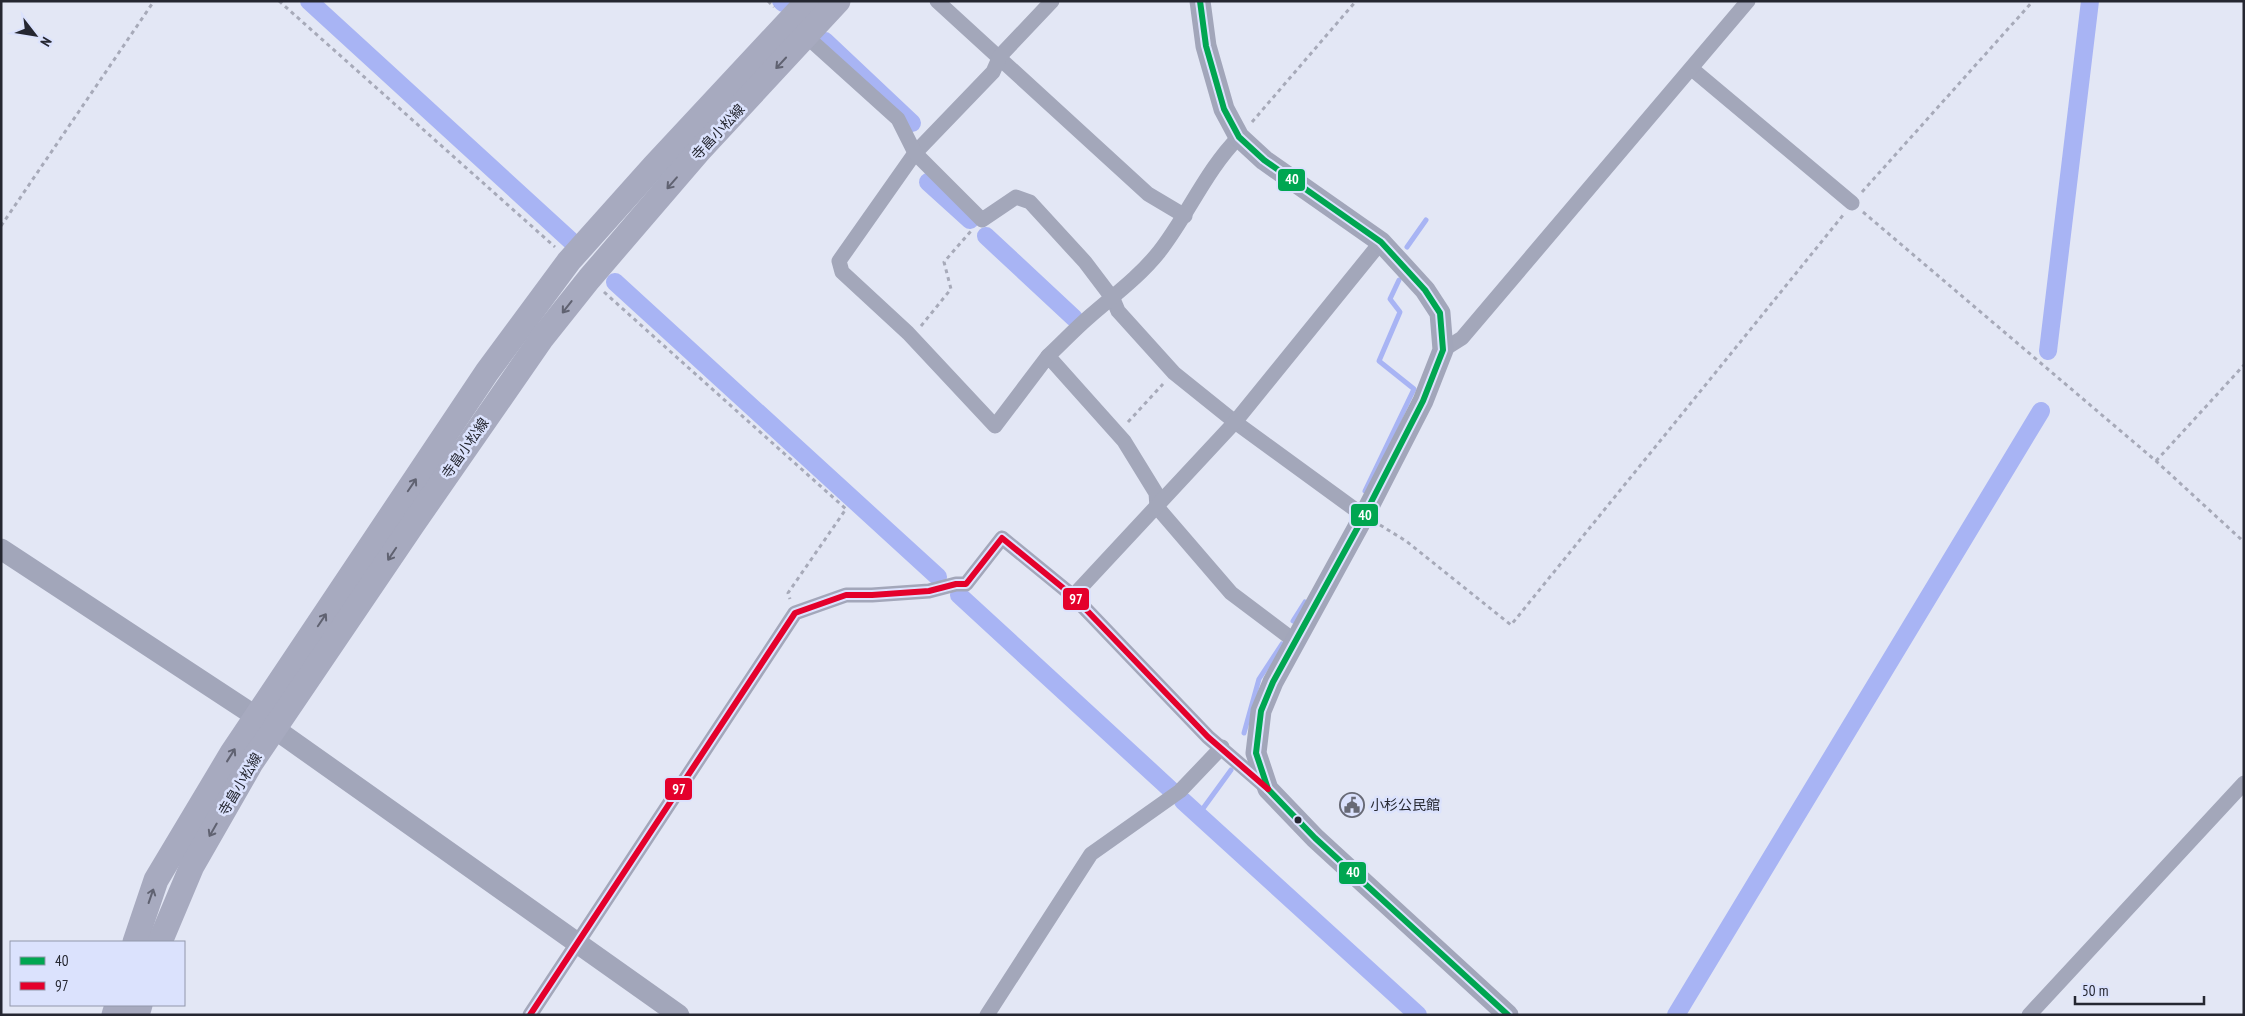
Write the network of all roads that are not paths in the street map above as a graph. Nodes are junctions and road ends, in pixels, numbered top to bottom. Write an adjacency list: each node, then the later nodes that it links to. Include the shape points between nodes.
1 (808, 1): 24 (main road, 寺畠小松線, one-way to 1, via 487,372 569,260)
2 (838, 1): 7 (main road, 寺畠小松線)
3 (937, 1): 8 (street)
4 (1052, 1): 8 (street)
5 (1200, 1): 10 (street, via 1206,46 1224,109)
6 (1748, 1): 9 (street)
7 (806, 36): 11 (street, via 898,119); 24 (main road, 寺畠小松線, one-way to 24, via 698,152 542,338 412,524)
8 (1000, 56): 11 (street, via 993,72); 13 (street, via 1148,194)
9 (1692, 69): 12 (street); 16 (street, via 1462,338)
10 (1239, 137): 13 (street, via 1224,151); 14 (street, via 1264,160)
11 (915, 153): 15 (street, via 982,220 1016,197 1030,202); 17 (street, via 839,261 842,272 912,337 995,426)
12 (1852, 203)
13 (1184, 216): 15 (street, via 1157,254)
14 (1381, 242): 16 (street, via 1425,290 1440,313); 18 (street)
15 (1113, 299): 17 (street); 18 (street, via 1118,311 1174,373)
16 (1443, 350): 20 (street, via 1423,402)
17 (1048, 356): 19 (street, via 1124,441 1156,494)
18 (1235, 422): 19 (street); 20 (street)
19 (1157, 507): 22 (street); 23 (street, via 1231,593)
20 (1364, 516): 23 (street)
21 (1, 549): 24 (street)
22 (1073, 596): 25 (street, via 1208,737); 30 (street, via 1002,538 966,584 929,591 846,595 795,613)
23 (1296, 642): 27 (street, via 1261,711 1256,753)
24 (265, 722): 28 (main road, 寺畠小松線, one-way to 24, via 156,880); 29 (main road, 寺畠小松線, one-way to 29, via 251,763 192,866); 30 (street)
25 (1222, 747): 27 (street); 33 (street, via 1180,791 1091,854)
26 (2244, 784): 35 (street)
27 (1268, 789): 34 (street, via 1315,838)
28 (135, 941)
29 (160, 941)
30 (578, 945): 31 (street); 32 (street)
31 (530, 1015)
32 (679, 1015)
33 (987, 1015)
34 (1508, 1015)
35 (2029, 1015)

